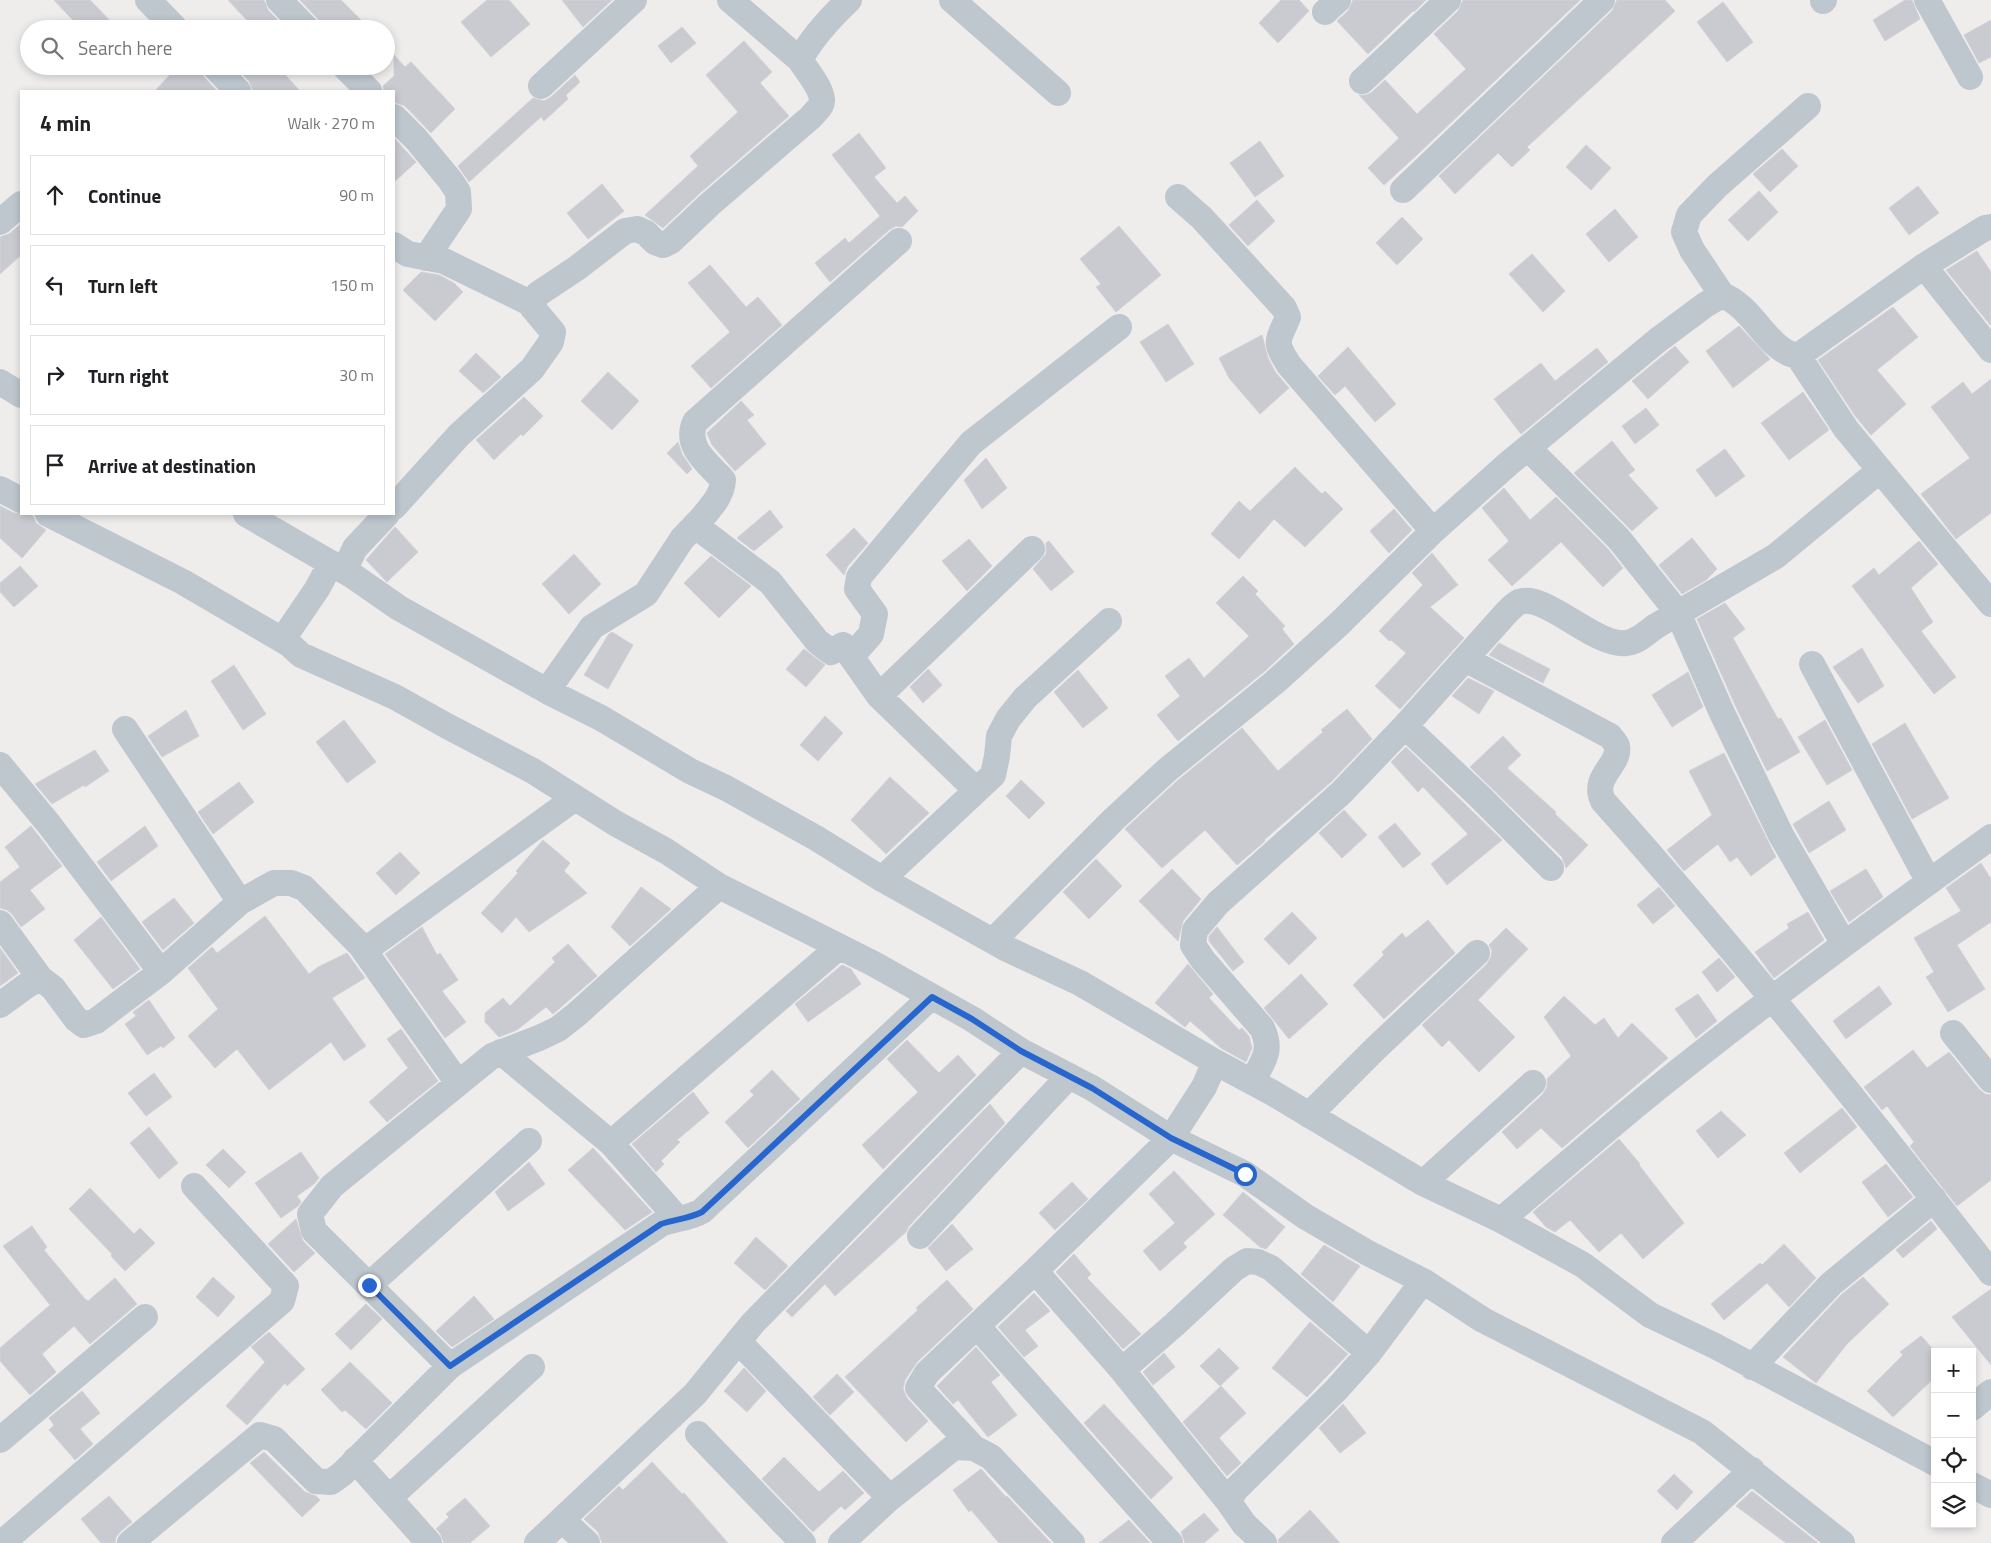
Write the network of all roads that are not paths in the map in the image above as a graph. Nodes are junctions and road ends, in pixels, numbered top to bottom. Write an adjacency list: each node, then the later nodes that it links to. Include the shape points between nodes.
1 (148, 0): 10 (street)
2 (279, 0): 11 (street)
3 (634, 0): 17 (street)
4 (730, 0): 12 (street)
5 (849, 0): 12 (street)
6 (952, 0): 20 (street)
7 (1448, 0): 16 (street)
8 (1601, 0): 23 (street)
9 (1926, 0): 15 (street)
10 (167, 20)
11 (298, 20)
12 (800, 60): 33 (street, via 823,99 811,117 671,241 663,245 646,232 637,229 625,231 538,294)
13 (223, 75): 18 (street)
14 (353, 75): 19 (street)
15 (1970, 77)
16 (1362, 81)
17 (541, 86)
18 (237, 90)
19 (368, 90)
20 (1058, 93)
21 (1808, 106): 32 (street, via 1689,215 1684,232 1692,250)
22 (395, 118): 30 (street, via 458,192 459,209)
23 (1403, 190)
24 (1178, 197): 48 (street, via 1202,218 1284,308 1288,317 1278,348 1289,366)
25 (20, 205): 26 (street)
26 (0, 222)
27 (1991, 227): 31 (street)
28 (899, 241): 47 (street, via 695,422 692,429 694,446 723,480 723,489)
29 (395, 246): 30 (street, via 408,254)
30 (426, 258): 33 (street, via 444,261)
31 (1924, 266): 35 (street); 36 (street)
32 (1722, 294): 36 (street, via 1747,311 1779,348); 39 (street, via 1658,340)
33 (532, 304): 43 (street, via 534,311 553,332 548,347 532,369 452,442)
34 (1119, 327): 55 (street, via 971,444 859,577 856,589 875,614 874,625 871,634 852,656)
35 (1991, 350)
36 (1798, 356): 40 (street, via 1846,429)
37 (0, 382): 38 (street)
38 (20, 394)
39 (1528, 448): 48 (street); 52 (street, via 1619,539)
40 (1880, 470): 51 (street); 52 (street, via 1776,556)
41 (0, 488): 42 (street)
42 (20, 499)
43 (395, 507)
44 (50, 515): 54 (street, via 183,582)
45 (248, 515): 50 (street)
46 (387, 515): 50 (street)
47 (701, 519): 55 (street, via 701,530 770,582 817,641 831,652); 58 (street, via 682,539 646,594 592,627)
48 (1433, 532): 72 (street, via 1282,676 1167,770 1087,844)
49 (1032, 549): 59 (street)
50 (337, 567): 54 (street, via 317,589); 58 (street, via 400,608)
51 (1991, 604)
52 (1678, 613): 56 (street, via 1638,640 1624,644 1608,640 1535,602 1519,602); 73 (street, via 1781,835)
53 (1109, 621): 63 (street, via 1025,698 1008,719 999,736 993,775)
54 (287, 640): 64 (street, via 300,655 395,697 534,772)
55 (842, 645): 59 (street)
56 (1465, 659): 60 (street); 80 (street, via 1610,736 1617,745 1617,753 1600,784 1603,801)
57 (1812, 664): 68 (street)
58 (547, 691): 67 (street, via 816,838)
59 (879, 696): 63 (street)
60 (1405, 726): 66 (street); 88 (street, via 1341,793 1218,903 1195,930 1193,945 1262,1028 1268,1041 1265,1057)
61 (124, 729): 70 (street)
62 (0, 765): 77 (street)
63 (976, 790): 67 (street)
64 (575, 798): 69 (street); 74 (street, via 386,936 372,945)
65 (1991, 837): 68 (street)
66 (1550, 868)
67 (882, 879): 72 (street)
68 (1929, 882): 73 (street)
69 (719, 886): 75 (street); 84 (street, via 558,1029)
70 (240, 902): 74 (street, via 274,883 291,883 304,888); 77 (street)
71 (0, 923): 78 (street)
72 (993, 941): 85 (street, via 1080,983)
73 (1844, 944): 80 (street)
74 (361, 946): 89 (street)
75 (839, 947): 79 (street); 94 (street)
76 (1477, 953): 91 (street)
77 (161, 972): 78 (street, via 96,1021 84,1025 53,988)
78 (40, 978): 81 (street)
79 (932, 997): 83 (street); 98 (street, via 702,1212 689,1218)
80 (1773, 997): 97 (street); 99 (street, via 1654,1091)
81 (0, 1005)
82 (1953, 1033): 87 (street)
83 (1021, 1051): 86 (street); 107 (street)
84 (501, 1052): 89 (street); 94 (street)
85 (1215, 1062): 88 (street); 92 (street, via 1204,1087)
86 (1070, 1076): 92 (street); 100 (street)
87 (1991, 1080)
88 (1252, 1082): 91 (street)
89 (458, 1083): 104 (street, via 332,1186 310,1214 314,1231)
90 (1533, 1083): 95 (street)
91 (1309, 1115): 95 (street)
92 (1174, 1134): 101 (street); 103 (street, via 1245,1174 1306,1216)
93 (530, 1141): 104 (street)
94 (611, 1144): 98 (street)
95 (1423, 1183): 99 (street)
96 (194, 1186): 126 (street, via 286,1286 282,1301)
97 (1934, 1199): 102 (street); 110 (street, via 1832,1284)
98 (676, 1218): 109 (street, via 661,1224)
99 (1501, 1220): 110 (street, via 1583,1265 1650,1315)
100 (920, 1236)
101 (1035, 1272): 106 (street); 112 (street)
102 (1991, 1273)
103 (1423, 1281): 108 (street); 120 (street, via 1483,1320 1702,1432)
104 (369, 1285): 109 (street)
105 (145, 1318): 116 (street)
106 (977, 1326): 117 (street, via 927,1373 918,1388); 133 (street)
107 (738, 1341): 124 (street); 129 (street, via 695,1394)
108 (1369, 1353): 112 (street, via 1271,1268 1247,1261 1234,1269); 125 (street)
109 (450, 1366): 119 (street)
110 (1752, 1366): 118 (street)
111 (532, 1368): 123 (street)
112 (1122, 1370): 125 (street)
113 (1991, 1392): 114 (street)
114 (1976, 1405)
115 (698, 1434): 130 (street)
116 (0, 1440)
117 (974, 1448): 124 (street, via 954,1447); 132 (street, via 991,1457)
118 (1930, 1453)
119 (355, 1460): 123 (street); 127 (street, via 331,1482 316,1481 274,1439 260,1435)
120 (1752, 1470): 135 (street); 136 (street)
121 (1976, 1487): 122 (street)
122 (1991, 1495)
123 (389, 1498): 128 (street)
124 (890, 1498): 131 (street)
125 (1228, 1501): 134 (street, via 1244,1524)
126 (2, 1543)
127 (130, 1543)
128 (429, 1543)
129 (537, 1543)
130 (803, 1543)
131 (841, 1543)
132 (1072, 1543)
133 (1170, 1543)
134 (1264, 1543)
135 (1674, 1543)
136 (1842, 1543)

